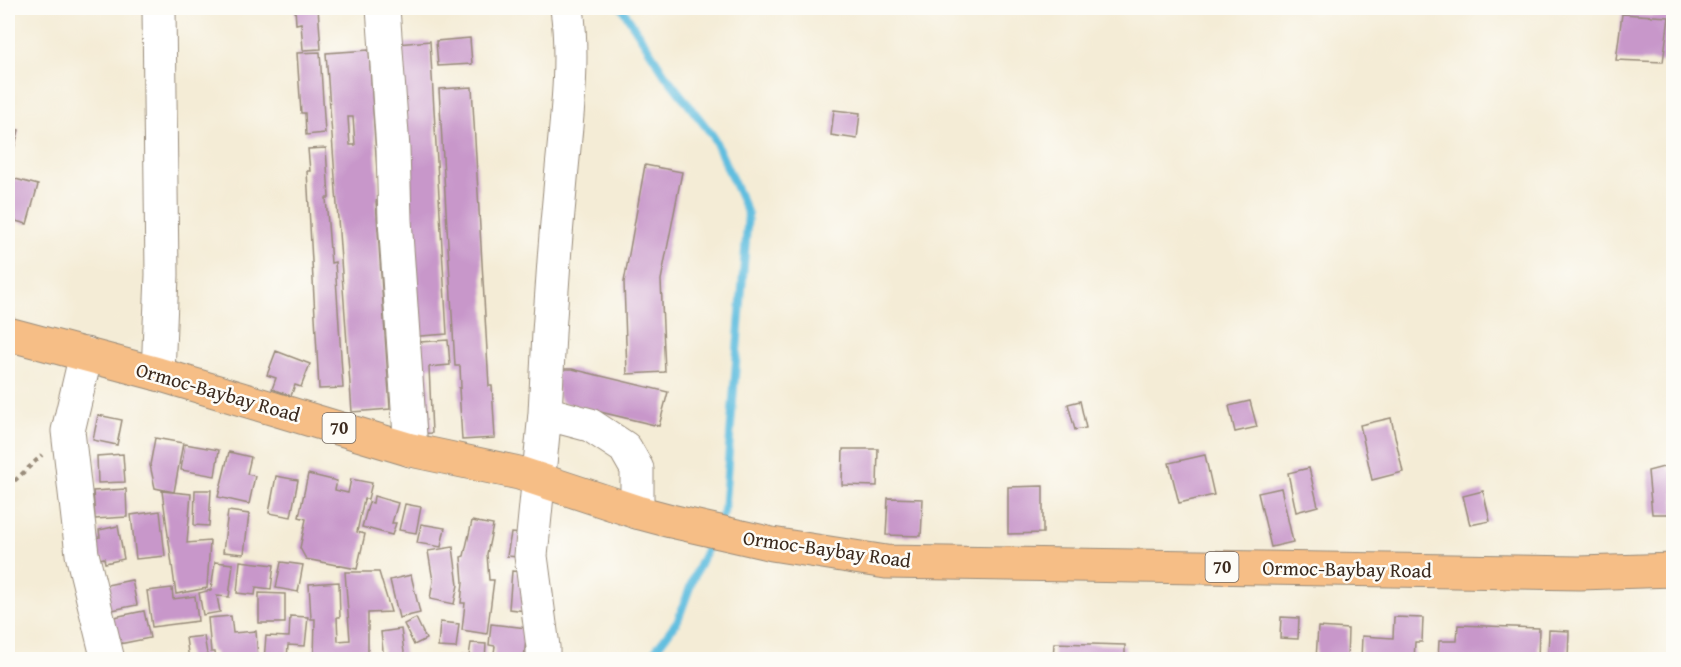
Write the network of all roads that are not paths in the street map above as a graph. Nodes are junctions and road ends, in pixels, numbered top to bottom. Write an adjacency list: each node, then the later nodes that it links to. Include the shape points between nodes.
1 (159, 8): 6 (street, via 162,276)
2 (383, 8): 8 (street)
3 (567, 8): 7 (street, via 571,36 549,306)
4 (8, 334): 5 (highway, Ormoc-Baybay Road / 70)
5 (86, 354): 6 (highway, Ormoc-Baybay Road / 70); 12 (street, via 68,431 82,554)
6 (158, 374): 8 (highway, Ormoc-Baybay Road / 70)
7 (545, 413): 9 (street); 10 (street, via 590,425 625,448 637,469)
8 (411, 450): 9 (highway, Ormoc-Baybay Road / 70)
9 (538, 478): 10 (highway, Ormoc-Baybay Road / 70); 13 (street, via 531,556)
10 (637, 512): 11 (highway, Ormoc-Baybay Road / 70, via 772,544 886,562 1580,573)
11 (1674, 570)
12 (108, 660)
13 (543, 660)

